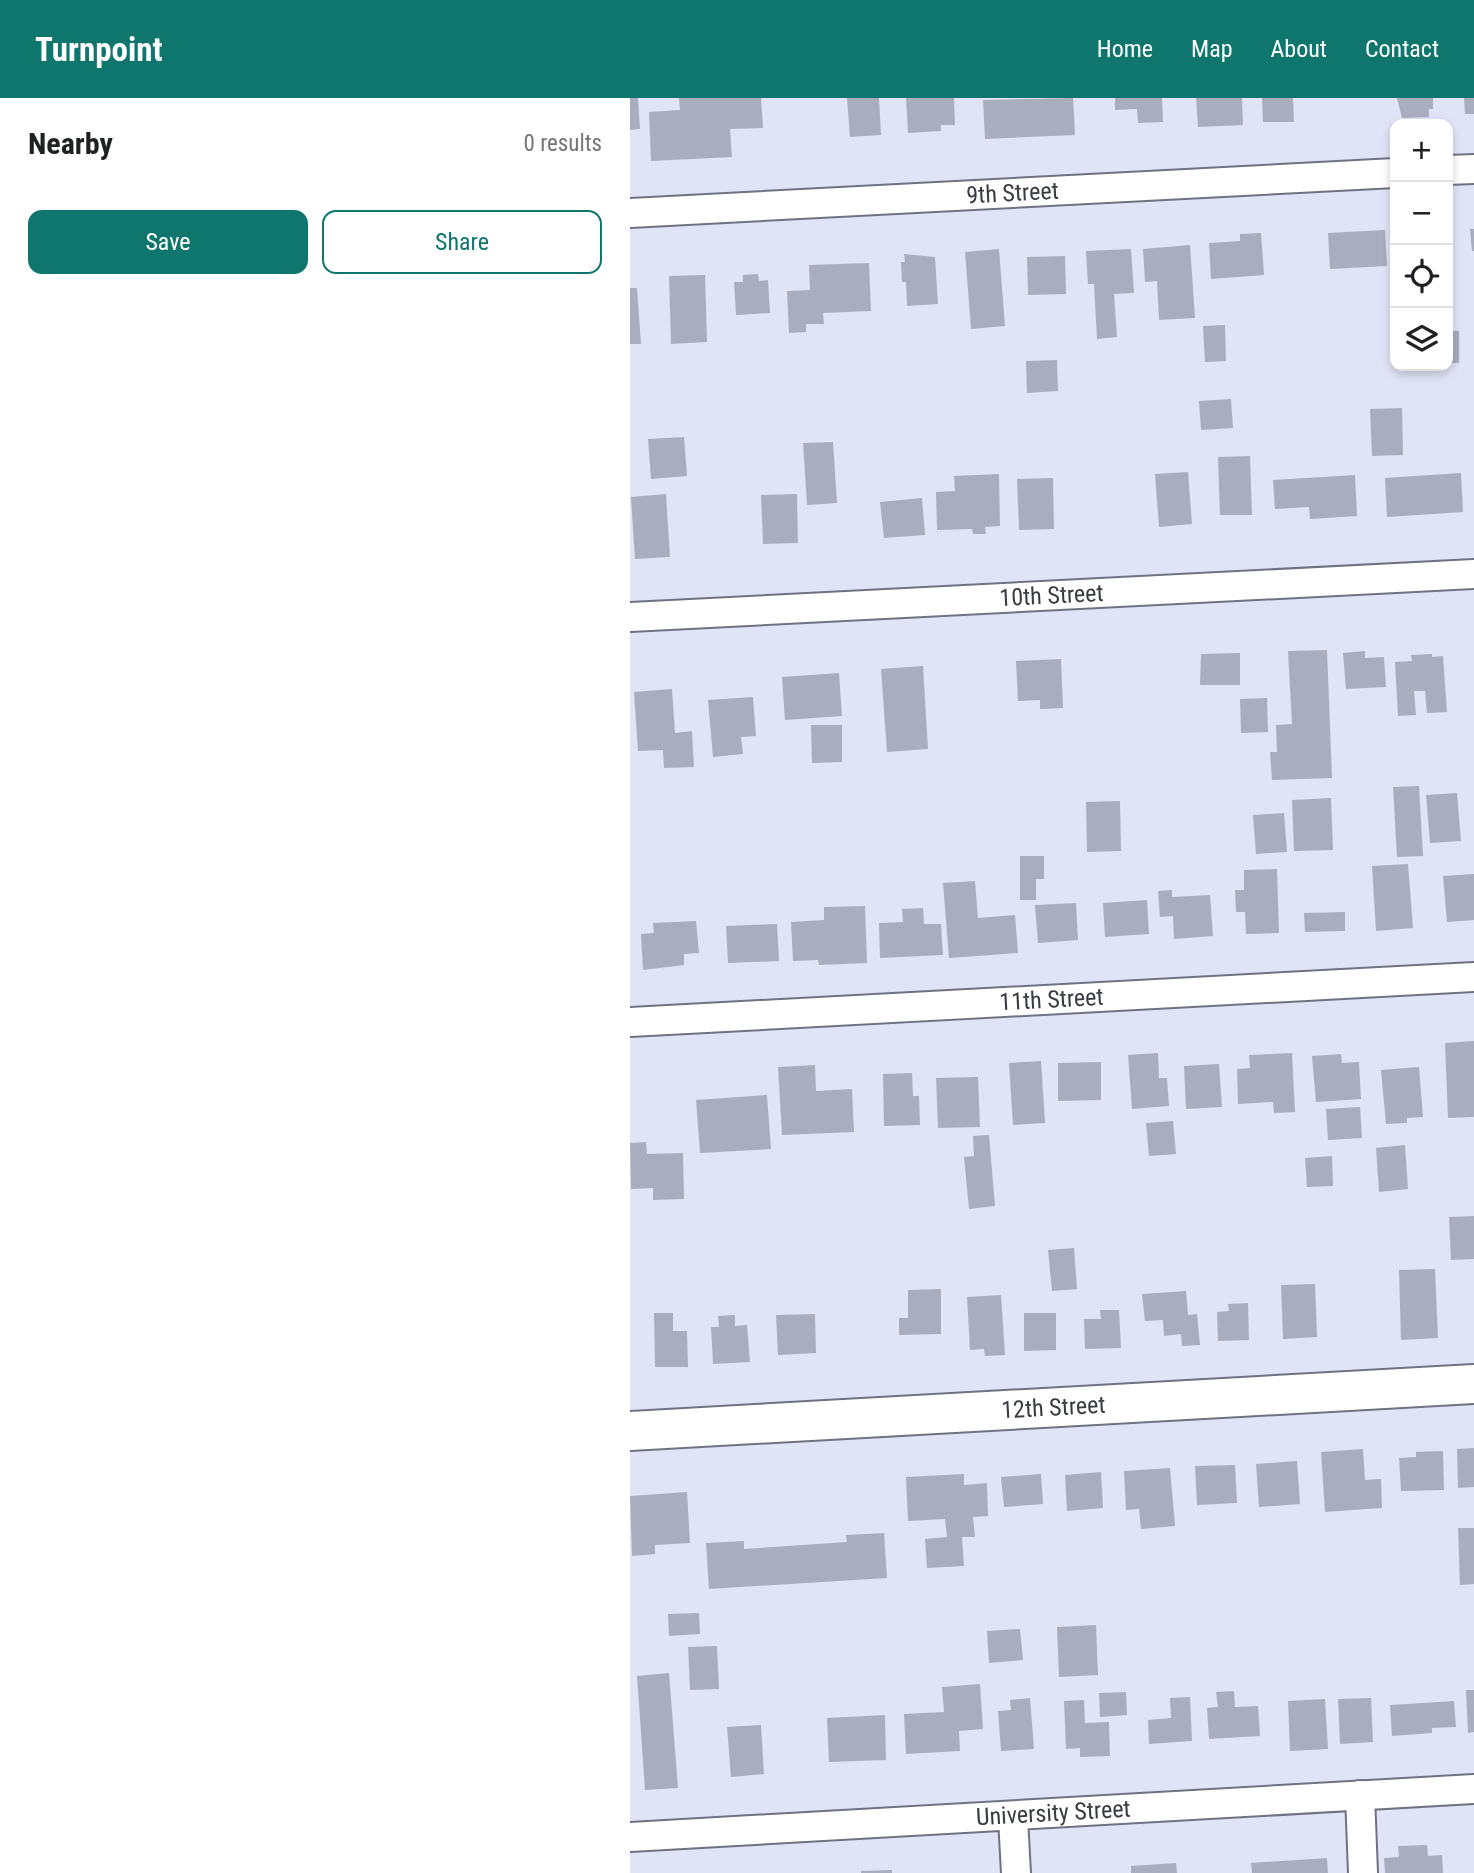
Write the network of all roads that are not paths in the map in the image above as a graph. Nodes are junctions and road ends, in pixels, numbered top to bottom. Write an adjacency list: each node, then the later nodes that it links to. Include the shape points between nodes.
1 (1474, 169): 2 (street)
2 (1453, 170)
3 (1390, 173): 4 (street, 9th Street)
4 (630, 213)
5 (1474, 574): 6 (street, 10th Street)
6 (630, 617)
7 (1474, 977): 8 (street, 11th Street)
8 (630, 1022)
9 (1474, 1384): 10 (street, 12th Street)
10 (630, 1431)
11 (1474, 1789): 12 (street, University Street)
12 (1360, 1795): 13 (street, University Street); 16 (street)
13 (1013, 1818): 14 (street, University Street); 15 (street)
14 (630, 1837)
15 (1016, 1873)
16 (1363, 1873)

